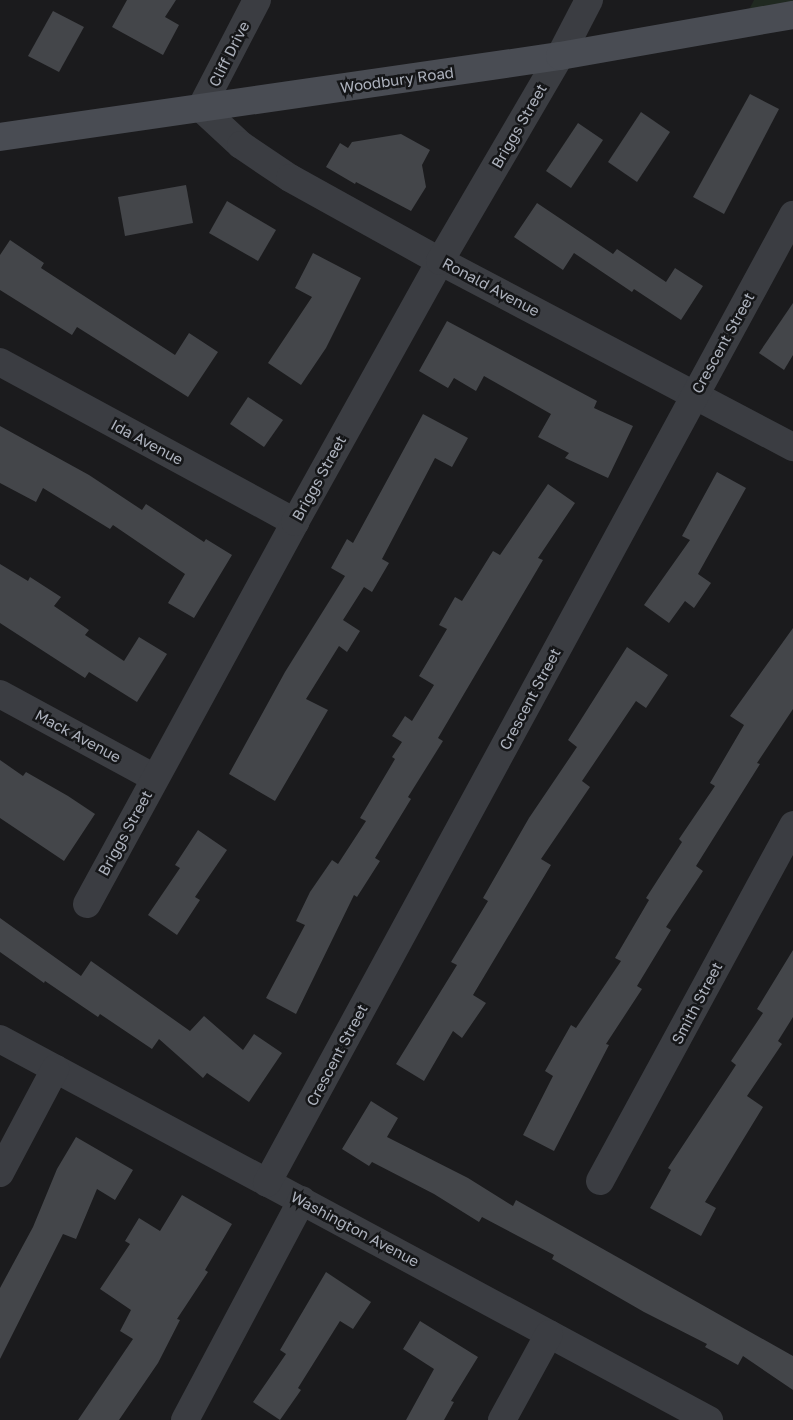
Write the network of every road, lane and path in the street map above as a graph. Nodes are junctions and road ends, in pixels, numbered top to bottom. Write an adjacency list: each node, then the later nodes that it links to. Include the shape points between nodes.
1 (256, 0): 5 (street, Cliff Drive)
2 (589, 0): 4 (street, Briggs Street)
3 (793, 15): 4 (main road, Woodbury Road)
4 (560, 56): 5 (main road, Woodbury Road); 8 (street, Briggs Street)
5 (201, 108): 6 (main road, Woodbury Road); 8 (street, Ronald Avenue, via 241,145 290,178)
6 (0, 137)
7 (793, 215): 10 (street, Crescent Street)
8 (440, 261): 10 (street, Ronald Avenue); 12 (street, Briggs Street)
9 (0, 362): 12 (street, Ida Avenue)
10 (695, 394): 11 (street, Ronald Avenue); 21 (street, Crescent Street)
11 (793, 447)
12 (294, 522): 14 (street, Briggs Street)
13 (0, 694): 14 (street, Mack Avenue)
14 (155, 778): 16 (street, Briggs Street)
15 (793, 825): 20 (street, Smith Street)
16 (87, 904)
17 (0, 1039): 18 (street, Washington Avenue)
18 (56, 1069): 19 (street); 21 (street, Washington Avenue)
19 (0, 1172)
20 (600, 1181)
21 (267, 1183): 22 (street, Washington Avenue)
22 (302, 1200): 23 (street, Washington Avenue); 24 (street)
23 (549, 1334): 25 (street); 26 (street, Washington Avenue)
24 (185, 1420)
25 (502, 1420)
26 (709, 1420)

